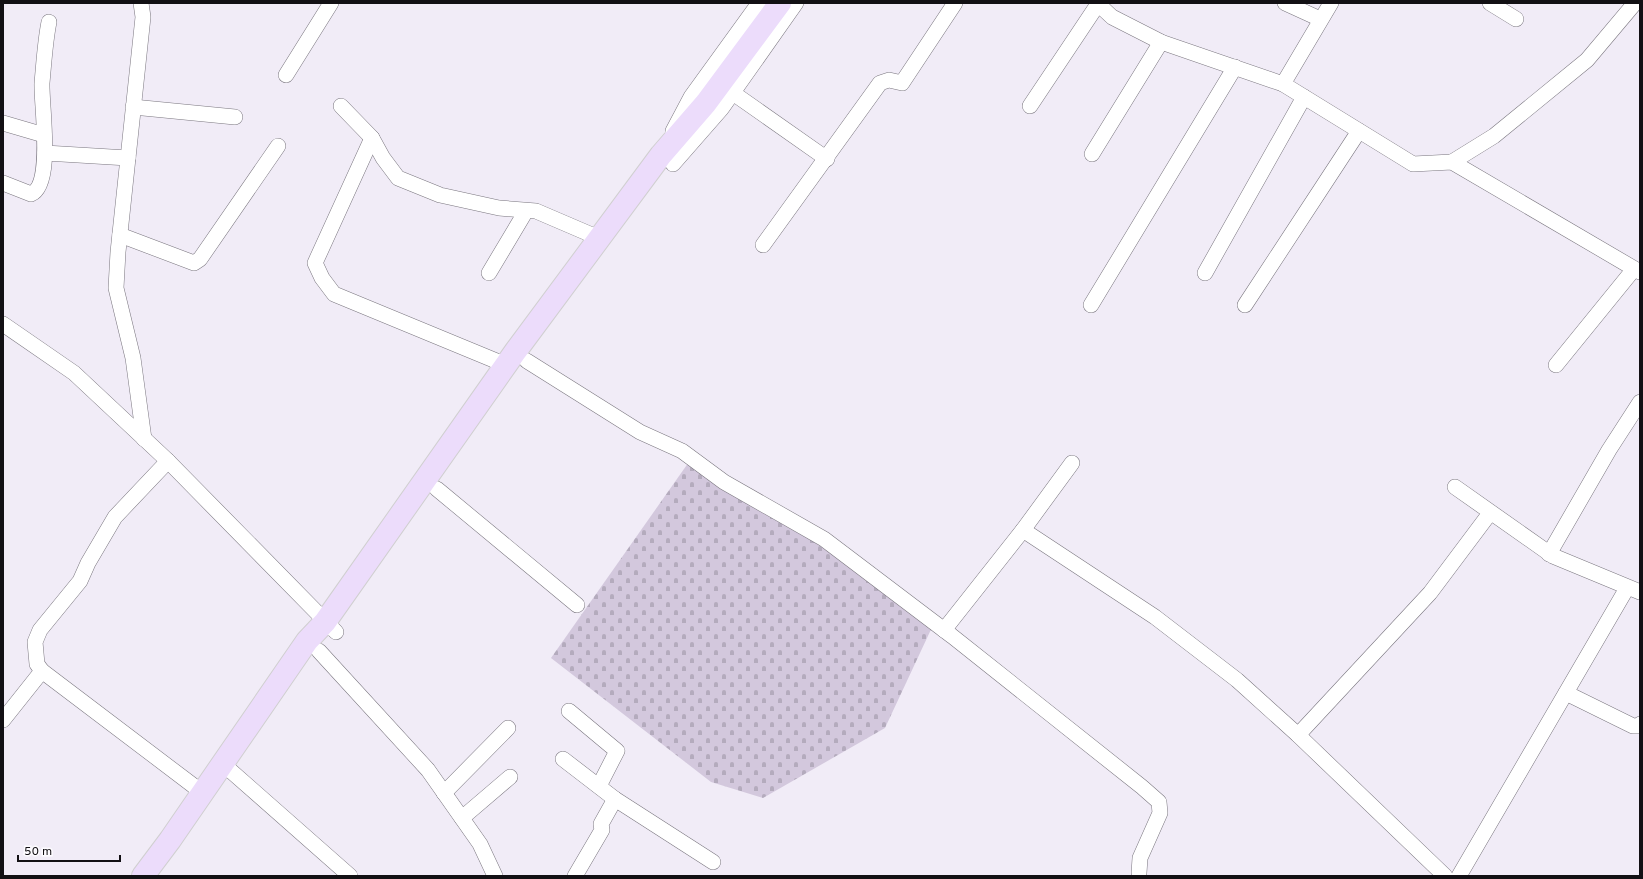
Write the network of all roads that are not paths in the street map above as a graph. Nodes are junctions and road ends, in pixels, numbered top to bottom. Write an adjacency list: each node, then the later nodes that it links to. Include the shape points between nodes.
1 (141, 3): 23 (street, via 143,17)
2 (330, 3): 17 (street)
3 (759, 3): 34 (street, via 691,97)
4 (780, 3): 34 (main road)
5 (796, 3): 19 (street)
6 (955, 3): 33 (street, via 902,83 889,80 880,83)
7 (1285, 3): 12 (street)
8 (1331, 3): 12 (street)
9 (1490, 3): 13 (street)
10 (1635, 3): 35 (street, via 1587,60 1494,136)
11 (1097, 4): 15 (street, via 1112,17); 22 (street)
12 (1320, 19): 18 (street)
13 (1516, 19)
14 (49, 22): 27 (street, via 42,84)
15 (1162, 42): 16 (street); 31 (street)
16 (1235, 67): 18 (street); 44 (street)
17 (286, 75)
18 (1283, 84): 20 (street)
19 (733, 93): 33 (street); 34 (street, via 722,108)
20 (1304, 97): 26 (street); 43 (street)
21 (341, 106): 28 (street)
22 (1030, 106)
23 (133, 107): 24 (street); 32 (street)
24 (235, 117)
25 (3, 123): 27 (street)
26 (1359, 131): 35 (street, via 1413,164); 45 (street)
27 (44, 135): 30 (street)
28 (372, 138): 37 (street, via 398,178 440,195); 48 (street, via 315,264 322,278 334,294)
29 (278, 146): 38 (street, via 200,259 194,263)
30 (45, 153): 32 (street); 36 (street, via 41,184 36,192 31,194)
31 (1092, 154)
32 (128, 158): 38 (street)
33 (827, 159): 40 (street)
34 (667, 160): 39 (main road); 47 (main road)
35 (1452, 162): 41 (street)
36 (3, 183)
37 (526, 211): 39 (street, via 536,211); 42 (street)
38 (120, 235): 51 (street, via 116,288 133,358)
39 (599, 238): 48 (main road)
40 (762, 245)
41 (1637, 271): 49 (street)
42 (489, 273)
43 (1205, 273)
44 (1091, 305)
45 (1245, 305)
46 (3, 324): 51 (street, via 74,373)
47 (527, 361): 55 (main road); 62 (street, via 640,432 682,451 724,482 824,539)
48 (506, 365): 61 (main road)
49 (1556, 365)
50 (1640, 402): 58 (street)
51 (144, 439): 52 (street)
52 (168, 461): 61 (street); 64 (street, via 115,517 80,581 40,630 35,642 37,664)
53 (1072, 463): 57 (street)
54 (1455, 487): 56 (street)
55 (437, 489): 60 (street); 61 (main road)
56 (1490, 513): 58 (street); 70 (street, via 1430,593)
57 (1023, 530): 62 (street); 70 (street, via 1155,617 1237,680)
58 (1549, 554): 59 (street)
59 (1634, 590): 65 (street)
60 (577, 605)
61 (331, 627): 63 (main road); 72 (main road, via 307,641)
62 (944, 630): 80 (street, via 1159,802 1160,813 1140,858)
63 (319, 650): 72 (main road); 76 (street, via 428,770)
64 (42, 671): 67 (street); 75 (street)
65 (1566, 693): 68 (street, via 1633,726); 87 (street)
66 (569, 711): 74 (street, via 617,751)
67 (3, 720)
68 (1640, 724)
69 (508, 728): 76 (street)
70 (1298, 735): 86 (street)
71 (563, 759): 74 (street)
72 (228, 769): 75 (main road); 82 (main road); 83 (street)
73 (510, 777): 78 (street)
74 (598, 786): 77 (street)
75 (203, 793): 81 (main road)
76 (444, 793): 78 (street)
77 (615, 799): 79 (street); 85 (street, via 601,824 602,830)
78 (462, 818): 84 (street, via 480,844)
79 (713, 862)
80 (1139, 873)
81 (143, 876)
82 (162, 876)
83 (350, 876)
84 (495, 876)
85 (575, 876)
86 (1445, 876)
87 (1459, 876)

